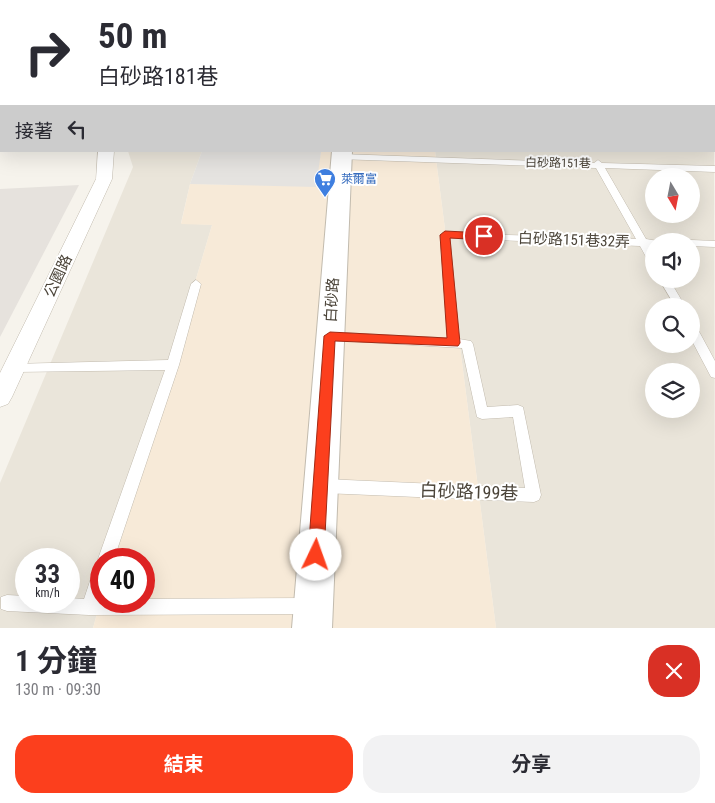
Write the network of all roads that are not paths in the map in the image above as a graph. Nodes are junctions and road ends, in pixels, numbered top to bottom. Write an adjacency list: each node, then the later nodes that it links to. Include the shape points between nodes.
1 (106, 152): 14 (street, 公園路, via 104,179)
2 (341, 154): 3 (lane, 白砂路151巷); 10 (street, 白砂路)
3 (598, 163): 4 (lane, 白砂路151巷); 5 (lane, 白砂路151巷32弄)
4 (715, 169)
5 (645, 238)
6 (645, 243): 11 (lane, 白砂路151巷32弄, via 445,235)
7 (700, 243): 8 (lane)
8 (715, 244)
9 (196, 284): 13 (lane)
10 (330, 336): 11 (lane); 17 (street, 白砂路)
11 (454, 343): 17 (lane, 白砂路199巷, via 467,344 482,413 518,411 534,495)
12 (700, 344): 15 (lane)
13 (173, 365): 14 (lane); 18 (lane)
14 (7, 368): 16 (street, 公園路)
15 (715, 373)
16 (0, 398)
17 (320, 486): 22 (street, 白砂路)
18 (110, 548)
19 (6, 603): 21 (lane)
20 (90, 604): 21 (lane)
21 (89, 607): 22 (lane)
22 (312, 617)

